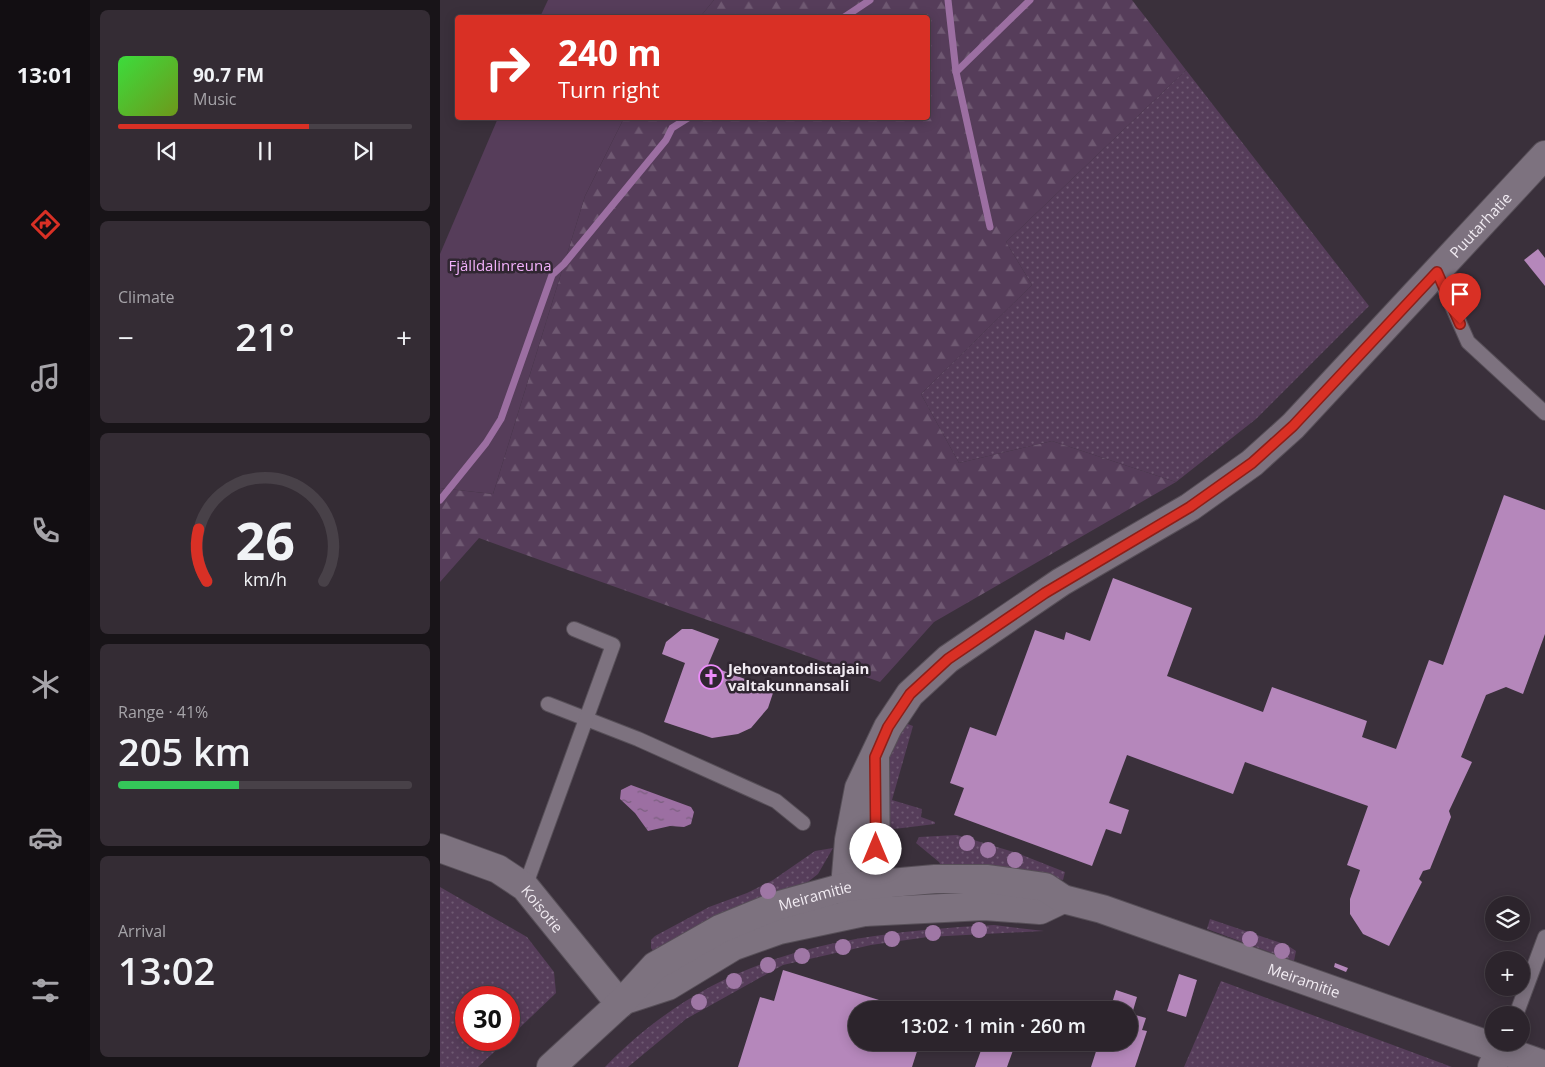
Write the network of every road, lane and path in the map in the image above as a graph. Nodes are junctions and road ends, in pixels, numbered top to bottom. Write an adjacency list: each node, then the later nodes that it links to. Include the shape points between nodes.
1 (1545, 155): 2 (main road, Puutarhatie)
2 (1437, 272): 3 (lane, via 1468,342); 7 (main road, Puutarhatie, via 1293,426 1252,463 1190,507 1061,582 948,659 910,694 888,727)
3 (1545, 413)
4 (574, 629): 6 (lane, via 613,645)
5 (548, 704): 6 (lane)
6 (587, 718): 8 (lane, via 776,801); 11 (lane)
7 (875, 757): 10 (main road, Puutarhatie); 12 (main road, Puutarhatie, via 859,788 848,840)
8 (803, 823)
9 (440, 848): 11 (main road, Koisotie, via 498,869)
10 (876, 884): 12 (main road, Meiramitie); 13 (main road, Meiramitie, via 988,879 1045,887); 14 (main road, Puutarhatie)
11 (525, 887): 16 (main road, Koisotie)
12 (845, 887): 14 (main road); 16 (main road, Meiramitie, via 776,906 720,929 655,966)
13 (1063, 899): 14 (main road, Meiramitie, via 1040,910 984,906); 18 (main road, Meiramitie, via 1102,909)
14 (864, 912): 16 (main road, Meiramitie, via 779,930 734,946 668,986)
15 (1545, 937): 17 (lane)
16 (622, 1002): 20 (main road, Meiramitie)
17 (1519, 1006)
18 (1498, 1053): 19 (main road, Meiramitie)
19 (1545, 1065)
20 (551, 1067)

